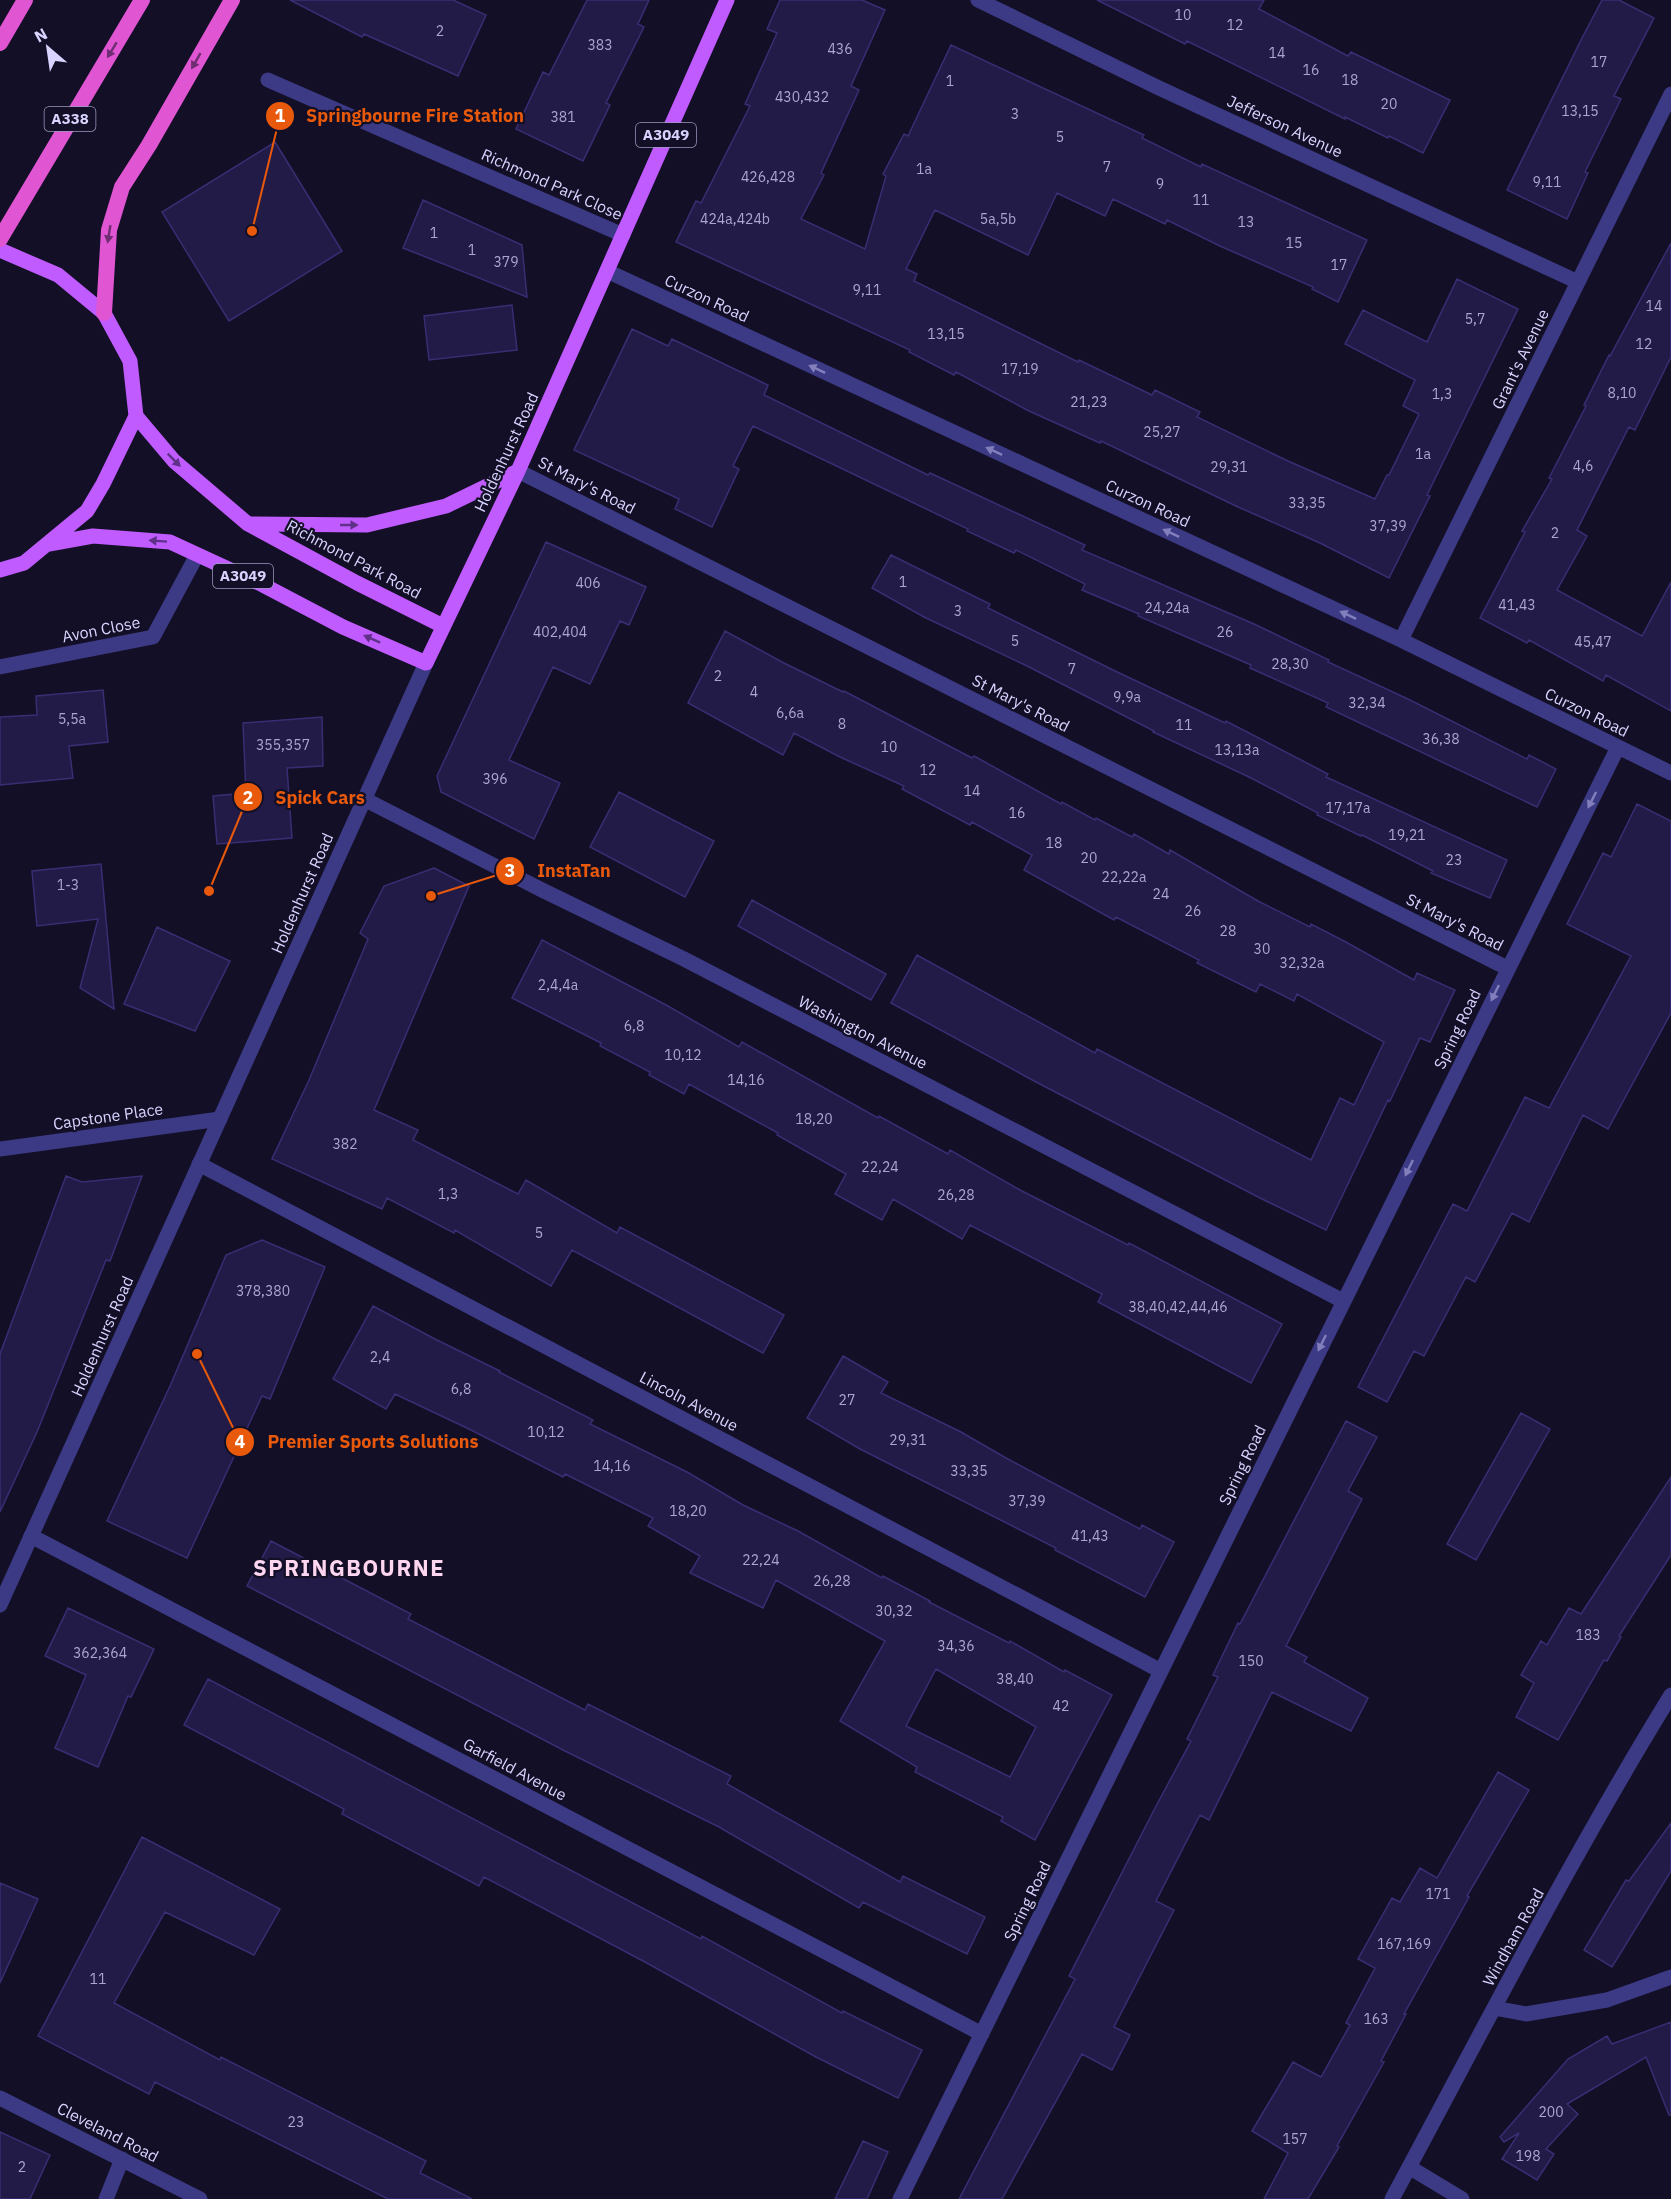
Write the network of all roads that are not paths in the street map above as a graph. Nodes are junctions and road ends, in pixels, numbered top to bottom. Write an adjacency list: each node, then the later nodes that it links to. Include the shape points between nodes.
1 (25, 0): 6 (highway)
2 (142, 0): 10 (highway, A338, one-way to 10)
3 (232, 0): 14 (highway, one-way to 14, via 122,187 109,230)
4 (727, 0): 9 (main road, Holdenhurst Road / A3049)
5 (978, 0): 13 (street, Jefferson Avenue)
6 (0, 43)
7 (268, 80): 9 (street, Richmond Park Close)
8 (1671, 94): 13 (street, Grant's Avenue)
9 (623, 235): 12 (main road, Holdenhurst Road / A3049)
10 (0, 239)
11 (0, 250): 14 (main road, via 58,274)
12 (607, 271): 16 (main road, Holdenhurst Road / A3049); 22 (street, Curzon Road, one-way to 12)
13 (1578, 282): 22 (street, Grant's Avenue)
14 (104, 312): 15 (main road, via 130,361)
15 (136, 416): 17 (main road, Richmond Park Road, one-way to 17, via 174,461); 18 (main road, A3049, via 87,511)
16 (518, 471): 17 (main road, one-way to 16, via 367,525 446,506); 21 (main road, Holdenhurst Road / A3049); 28 (street, St Mary's Road)
17 (248, 524): 21 (main road, Richmond Park Road)
18 (49, 544): 19 (main road, A3049, one-way to 18, via 170,542 93,536); 20 (main road, A3049, via 24,563)
19 (197, 555): 23 (main road, A3049, one-way to 19); 24 (street, Avon Close, via 153,637)
20 (0, 570)
21 (443, 626): 23 (main road, Holdenhurst Road / A3049)
22 (1401, 640): 25 (street, Curzon Road)
23 (426, 663): 27 (street, Holdenhurst Road)
24 (0, 667)
25 (1618, 747): 26 (street, Curzon Road); 28 (street, Spring Road, one-way to 28)
26 (1671, 773)
27 (364, 800): 29 (street, Holdenhurst Road); 32 (street, Washington Avenue, via 694,965)
28 (1507, 968): 32 (street, Spring Road, one-way to 32)
29 (220, 1119): 30 (street, Capstone Place); 31 (street, Holdenhurst Road)
30 (0, 1149)
31 (199, 1164): 33 (street, Holdenhurst Road); 35 (street, Lincoln Avenue)
32 (1343, 1301): 35 (street, Spring Road, one-way to 35)
33 (31, 1536): 34 (street, Holdenhurst Road); 39 (street, Garfield Avenue)
34 (0, 1605)
35 (1161, 1671): 39 (street, Spring Road)
36 (1671, 1695): 38 (street, Windham Road)
37 (1671, 1977): 38 (street, via 1607,2000 1526,2014)
38 (1494, 2008): 42 (street, Windham Road)
39 (982, 2034): 45 (street, Spring Road)
40 (0, 2098): 41 (street, Cleveland Road)
41 (122, 2159): 43 (street); 44 (street, Cleveland Road)
42 (1409, 2167): 46 (street, Windham Road); 47 (street)
43 (106, 2199)
44 (200, 2199)
45 (900, 2199)
46 (1392, 2199)
47 (1462, 2199)

